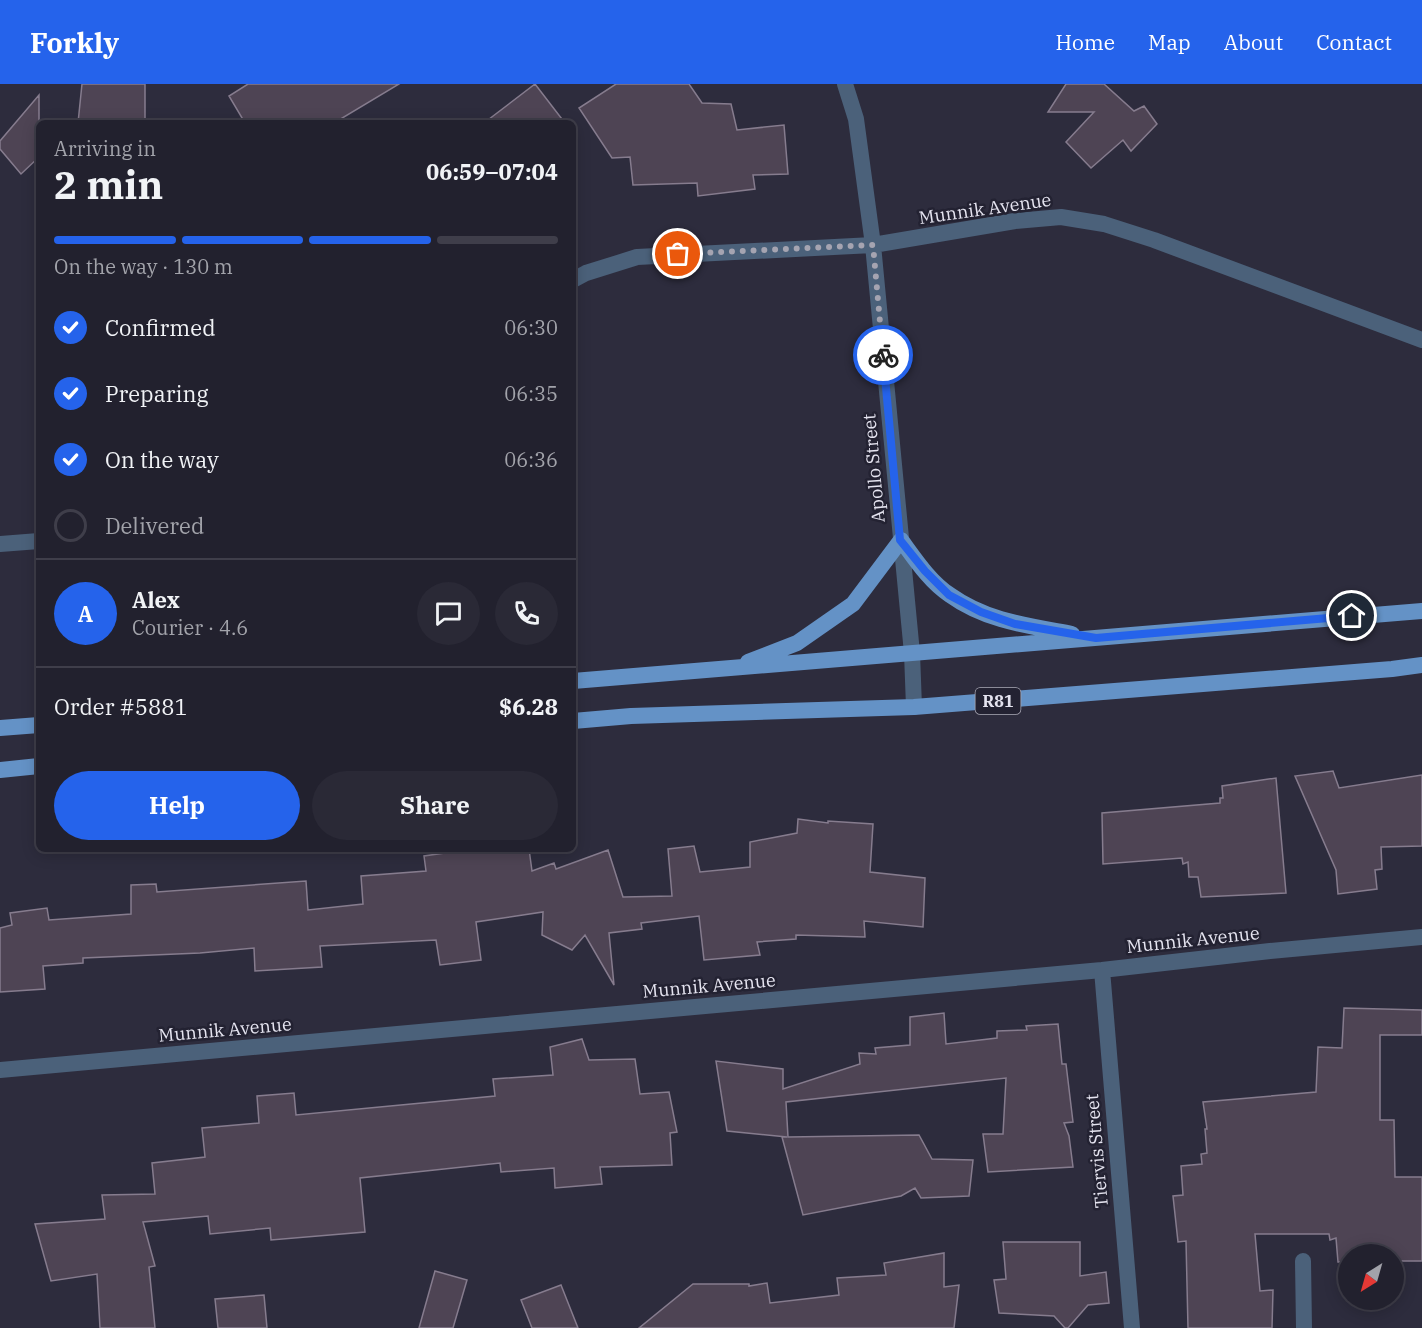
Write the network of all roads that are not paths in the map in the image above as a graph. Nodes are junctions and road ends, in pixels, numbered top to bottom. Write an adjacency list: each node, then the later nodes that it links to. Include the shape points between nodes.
1 (845, 84): 2 (street, Apollo Street, via 856,119)
2 (873, 245): 3 (street, Munnik Avenue, via 637,257); 4 (street, Munnik Avenue, via 1015,221 1061,217 1104,224); 5 (street, Apollo Street)
3 (576, 278)
4 (1422, 340)
5 (900, 540): 9 (main road, via 949,595 981,612 1015,624); 10 (street, Apollo Street); 12 (main road, via 853,604 797,643)
6 (36, 541): 7 (street)
7 (0, 544)
8 (1422, 610): 9 (main road)
9 (1096, 638): 10 (main road)
10 (912, 653): 12 (main road); 14 (street, Apollo Street)
11 (1422, 665): 14 (main road, R81)
12 (730, 668): 13 (main road)
13 (576, 681)
14 (914, 707): 15 (main road, R81)
15 (576, 721)
16 (36, 725): 17 (main road)
17 (0, 728)
18 (36, 766): 19 (main road)
19 (0, 770)
20 (1422, 937): 21 (street, Munnik Avenue)
21 (1102, 970): 22 (street, Munnik Avenue); 24 (street, Tiervis Street)
22 (0, 1070)
23 (1303, 1260): 25 (street)
24 (1132, 1328)
25 (1304, 1328)

